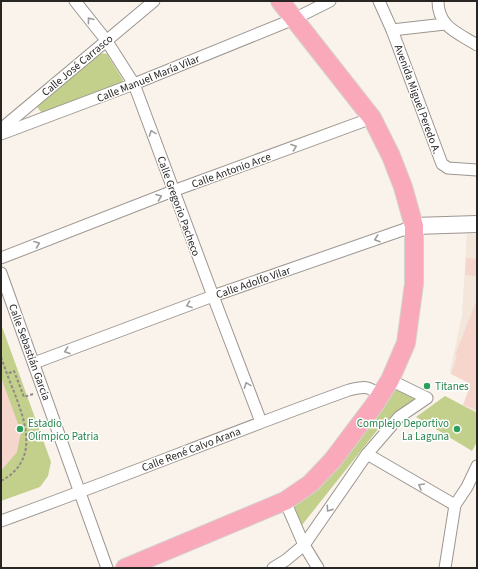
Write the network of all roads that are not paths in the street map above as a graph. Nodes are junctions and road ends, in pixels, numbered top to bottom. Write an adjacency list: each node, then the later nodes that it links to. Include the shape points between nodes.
1 (75, 1): 10 (street, Calle Gregorio Pacheco, one-way to 1)
2 (154, 1): 10 (street, Calle José Carrasco)
3 (280, 1): 7 (main road)
4 (330, 1): 7 (street, Calle Manuel María Vilar)
5 (379, 1): 9 (street, Avenida Miguel Peredo A.)
6 (438, 1): 8 (street, via 438,8)
7 (294, 19): 12 (street, Calle Manuel María Vilar); 13 (main road)
8 (445, 24): 9 (street); 11 (street)
9 (392, 30): 16 (street, Avenida Miguel Peredo A., via 442,164 448,168)
10 (106, 40): 12 (street, Calle Gregorio Pacheco); 14 (street, Calle José Carrasco)
11 (477, 45)
12 (134, 84): 15 (street, Calle Manuel María Vilar); 17 (street, Calle Gregorio Pacheco, one-way to 12)
13 (372, 118): 17 (street, Calle Antonio Arce, one-way to 13); 19 (main road, via 391,156)
14 (1, 129)
15 (1, 134)
16 (477, 170)
17 (173, 191): 20 (street, Calle Antonio Arce, one-way to 17); 22 (street, Calle Gregorio Pacheco)
18 (477, 224): 19 (main road, Calle Adolfo Vilar)
19 (414, 226): 22 (street, Calle Adolfo Vilar, one-way to 22); 24 (main road, via 414,284 406,343)
20 (1, 258)
21 (1, 272): 23 (street, Calle Sebastián Garcia)
22 (213, 296): 23 (street, Calle Adolfo Vilar, one-way to 23); 25 (street, Calle Gregorio Pacheco, one-way to 22)
23 (34, 363): 28 (street, Calle Sebastián Garcia)
24 (385, 388): 25 (street, Calle René Calvo Arana, via 363,386); 26 (street, Calle René Calvo Arana, via 427,398 399,417); 29 (main road, via 332,461 310,484)
25 (261, 422): 28 (street, Calle René Calvo Arana)
26 (367, 454): 30 (street, one-way to 26); 32 (street, one-way to 32)
27 (477, 466): 30 (street)
28 (80, 492): 31 (street, Calle René Calvo Arana); 33 (street, Calle Sebastián Garcia)
29 (285, 501): 32 (street); 34 (main road)
30 (455, 505): 37 (street)
31 (1, 521)
32 (304, 545): 35 (street); 36 (street)
33 (107, 568)
34 (125, 568)
35 (273, 568)
36 (318, 568)
37 (445, 568)

